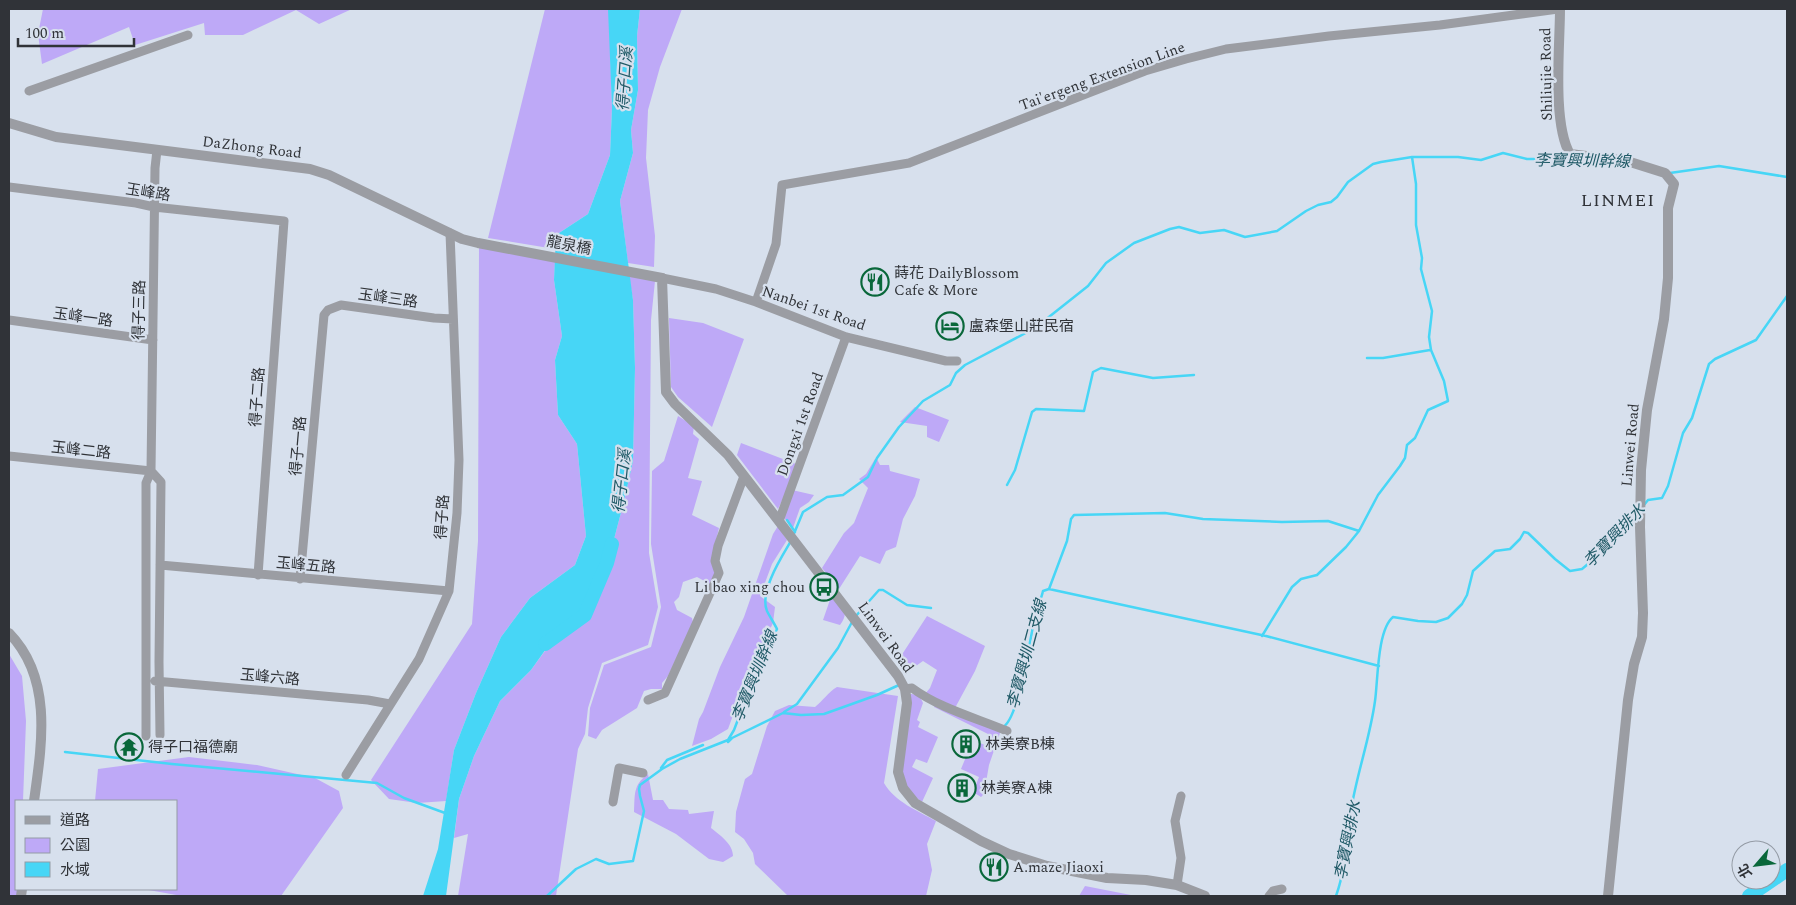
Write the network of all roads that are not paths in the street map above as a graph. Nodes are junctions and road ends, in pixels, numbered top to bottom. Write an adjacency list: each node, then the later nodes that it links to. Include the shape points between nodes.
1 (1559, 9): 5 (street, Shiliujie Road, via 1558,94); 13 (street, Tai'ergeng Extension Line, via 1226,49 1186,58 909,163 782,185 776,244)
2 (188, 36): 3 (street)
3 (29, 91)
4 (9, 123): 6 (street, DaZhong Road, via 56,136)
5 (1564, 139): 46 (street, Linwei Road, via 1570,154 1627,162 1665,173 1674,184 1668,208 1668,278 1664,319 1646,410 1642,461 1642,637 1628,700)
6 (157, 150): 8 (street, 得子三路); 10 (street, DaZhong Road, via 310,169)
7 (9, 186): 8 (street, 玉峰路)
8 (154, 207): 9 (street, 玉峰路); 18 (street, 得子三路)
9 (284, 221): 25 (street, 得子二路)
10 (450, 233): 11 (street, DaZhong Road); 15 (street, 得子路)
11 (478, 243): 12 (street, 龍泉橋)
12 (658, 277): 13 (street, Nanbei 1st Road, via 716,289); 22 (street, Linwei Road, via 666,392 728,455)
13 (756, 302): 17 (street, Nanbei 1st Road)
14 (324, 315): 15 (street, 玉峰三路, via 341,305); 26 (street, 得子一路)
15 (452, 319): 27 (street, 得子路, via 459,460)
16 (9, 320): 18 (street, 玉峰一路)
17 (846, 337): 19 (street, Nanbei 1st Road); 23 (street, Dongxi 1st Road)
18 (153, 340): 21 (street, 得子三路)
19 (957, 362)
20 (9, 456): 21 (street, 玉峰二路)
21 (151, 471): 24 (street, via 161,482); 29 (street, 得子三路, via 146,483)
22 (744, 476): 23 (street, Linwei Road); 32 (street, via 718,546 715,561 719,573 665,693)
23 (779, 521): 31 (street, Linwei Road)
24 (160, 565): 25 (street, 玉峰五路); 30 (street)
25 (258, 575): 26 (street, 玉峰五路)
26 (300, 579): 27 (street, 玉峰五路)
27 (449, 591): 33 (street, 得子路, via 419,659)
28 (9, 632): 40 (street, via 26,653 40,699 40,754)
29 (146, 680): 30 (street, 玉峰六路); 36 (street, 得子三路)
30 (160, 681): 33 (street, 玉峰六路); 35 (street)
31 (905, 689): 34 (street, via 912,688); 42 (street, Linwei Road, via 907,703 898,772 903,788 915,803 981,841 1047,866 1107,878)
32 (648, 700)
33 (390, 704): 38 (street, 得子路)
34 (1007, 731)
35 (160, 735)
36 (146, 736)
37 (643, 773): 41 (street, via 619,768)
38 (346, 775)
39 (1181, 796): 42 (street, via 1175,820 1181,858)
40 (34, 800)
41 (613, 802)
42 (1177, 885): 44 (street, Linwei Road)
43 (1282, 889): 45 (street, via 1273,891)
44 (1205, 896)
45 (1269, 896)
46 (1608, 896)

